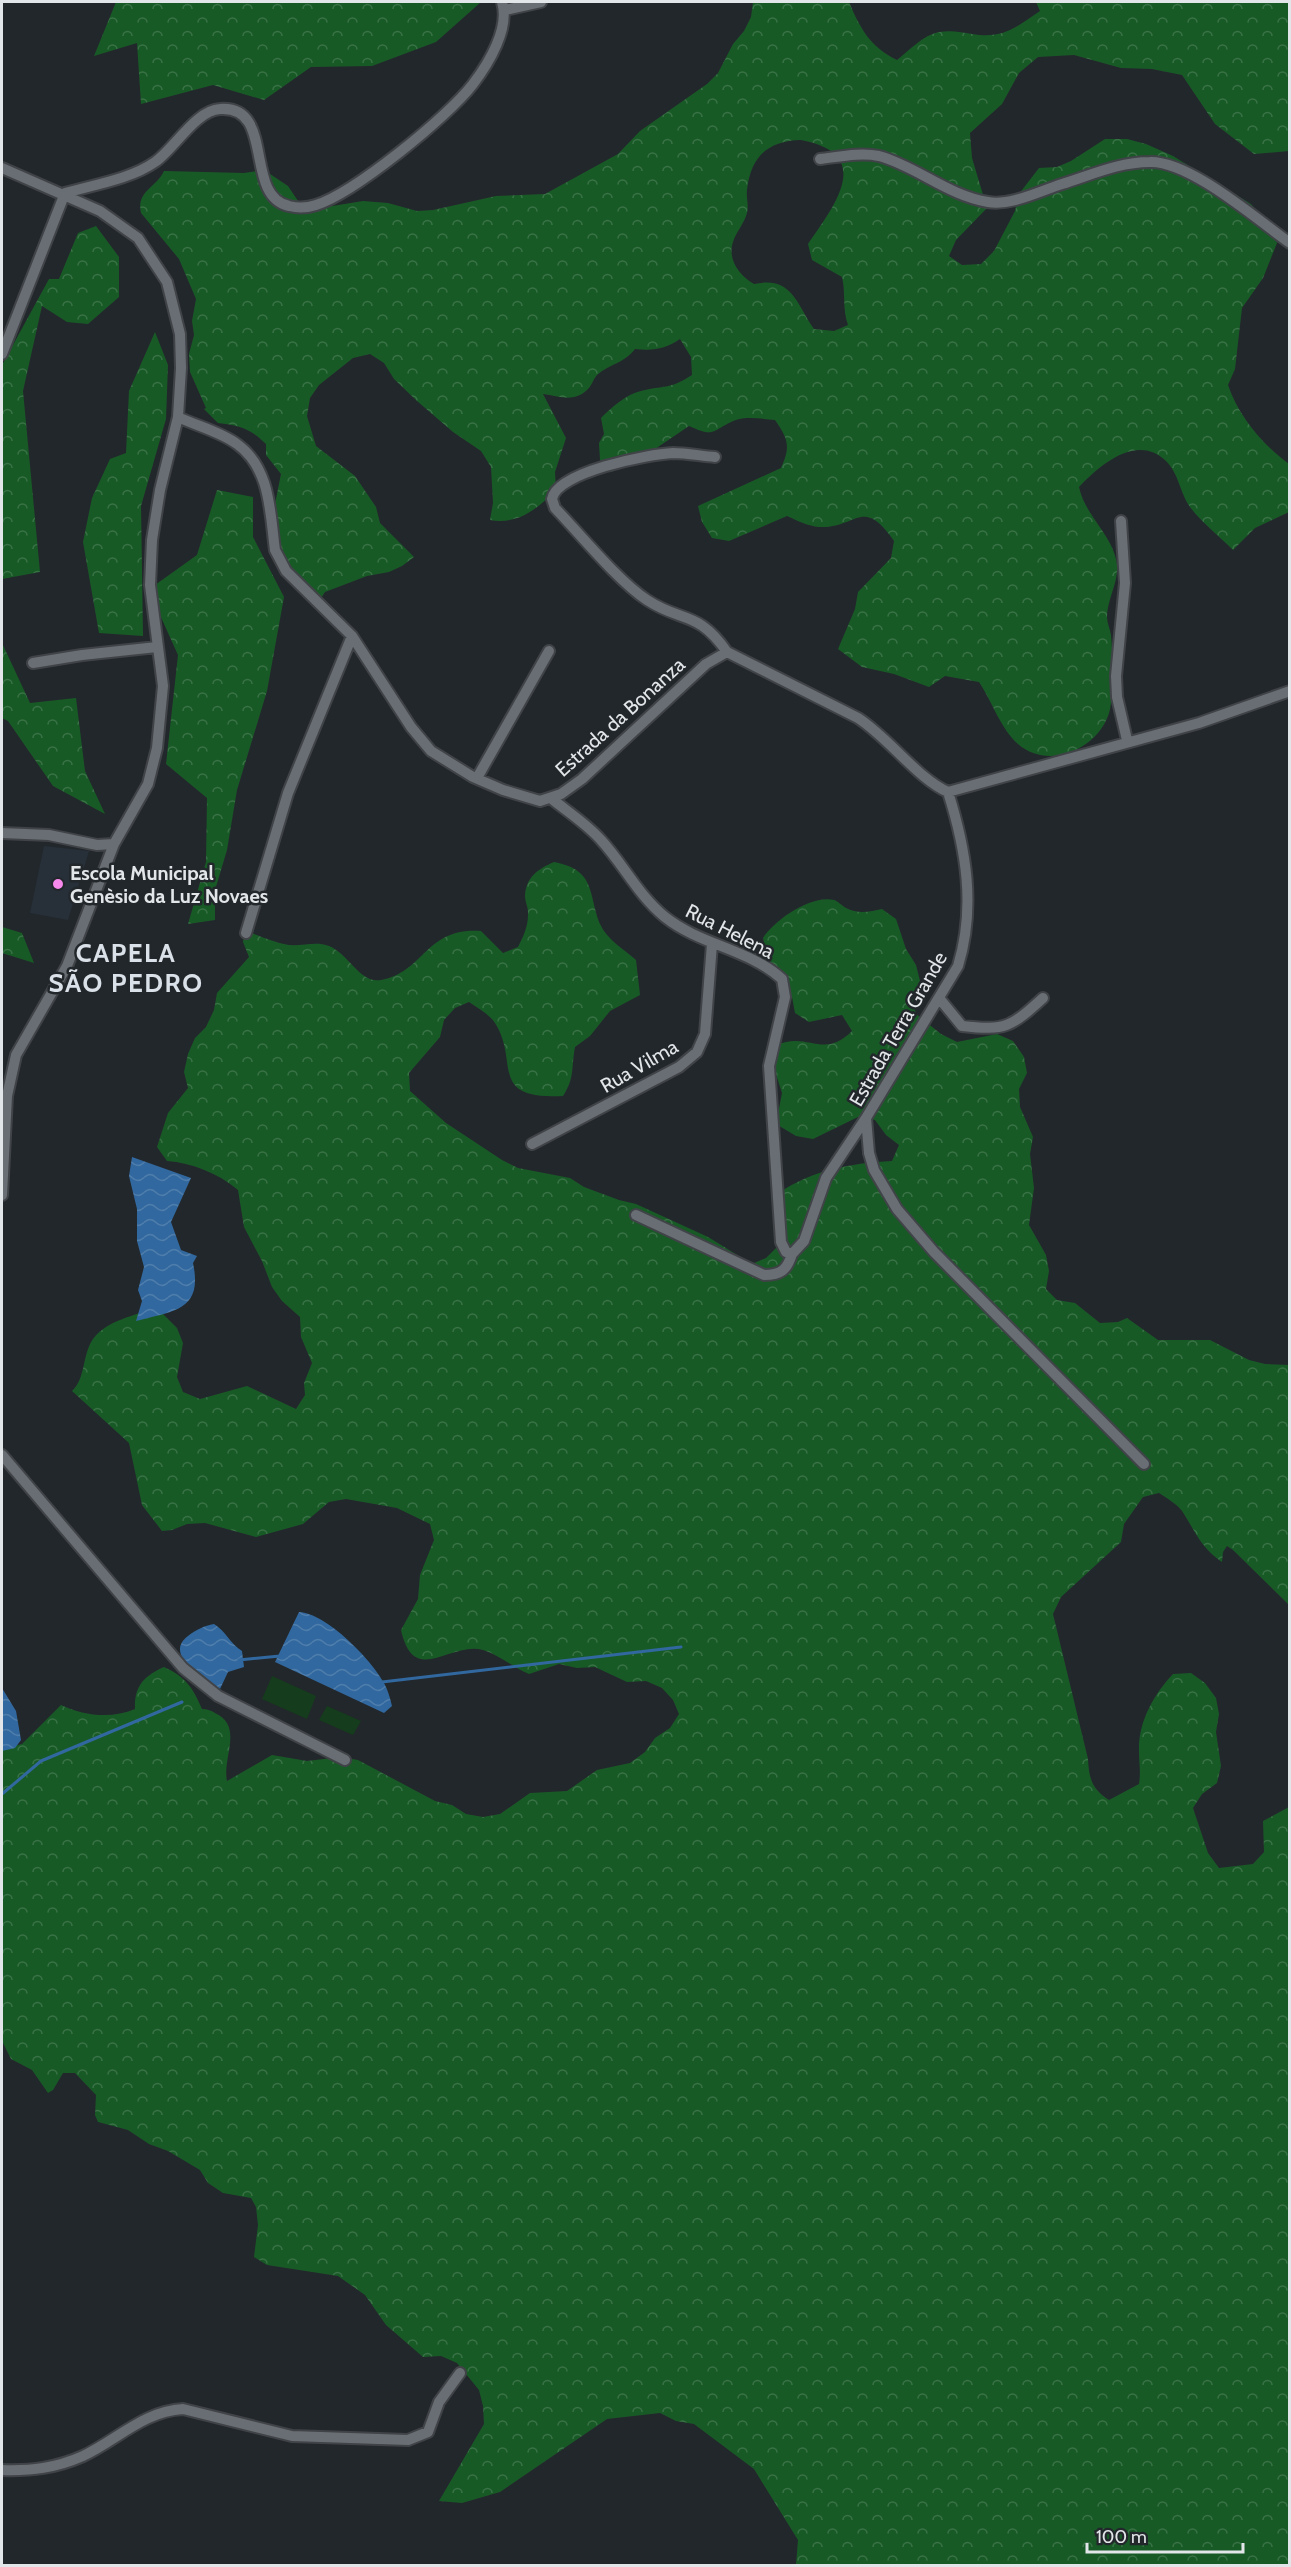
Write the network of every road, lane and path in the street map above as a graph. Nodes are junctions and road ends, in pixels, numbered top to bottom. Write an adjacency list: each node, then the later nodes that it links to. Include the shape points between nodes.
1 (540, 2): 2 (street)
2 (503, 6): 5 (street, via 498,40 473,84 459,100 377,169 316,205 291,207 269,195 260,151 249,124 238,113 224,108 206,113 149,166)
3 (820, 159): 6 (street, via 879,156 961,194 988,202 1010,201 1124,164 1152,162 1194,175)
4 (2, 168): 5 (street)
5 (65, 193): 7 (street); 8 (street, via 122,224 138,238 167,282 180,334)
6 (1290, 243)
7 (2, 354)
8 (178, 417): 11 (street, Estrada da Bonanza, via 236,443 247,452 264,481 279,560); 12 (street, via 152,540 150,585)
9 (715, 458): 14 (street, via 674,453 619,462 567,481 552,494 552,504 635,590 657,606 705,625)
10 (1121, 521): 17 (street, via 1125,583 1116,676)
11 (352, 636): 18 (street, Estrada da Bonanza, via 422,742); 23 (street, via 288,793)
12 (157, 647): 15 (street); 22 (street, via 163,686 158,748 148,784)
13 (549, 651): 18 (street)
14 (727, 652): 19 (street, via 858,718 876,730 926,779); 20 (street, Estrada da Bonanza, via 706,664 603,760)
15 (33, 663)
16 (1290, 691): 17 (street, via 1199,723)
17 (1127, 740): 19 (street)
18 (477, 778): 20 (street, Estrada da Bonanza, via 525,798)
19 (948, 792): 25 (street, Estrada Terra Grande, via 963,842 969,912 958,966)
20 (552, 799): 24 (street, Rua Helena, via 602,841 648,902 688,932)
21 (2, 833): 22 (street, via 50,835 98,846)
22 (114, 844): 29 (street, via 67,966 16,1055 7,1096)
23 (246, 933)
24 (712, 944): 28 (street, Rua Vilma, via 705,1034 697,1052 679,1067); 31 (street, Rua Helena, via 744,956 782,979 785,997 769,1066 781,1242 786,1252)
25 (939, 998): 26 (street, via 962,1026 1003,1028 1017,1022); 27 (street, Estrada Terra Grande)
26 (1043, 998)
27 (866, 1119): 31 (street, via 826,1178 804,1241); 33 (street, Estrada Terra Grande, via 874,1170 897,1209 934,1252)
28 (532, 1144)
29 (2, 1195)
30 (636, 1215): 31 (street, via 764,1275 788,1268)
31 (792, 1254)
32 (2, 1455): 34 (street, via 183,1668 218,1696)
33 (1144, 1464)
34 (345, 1760)
35 (460, 2373): 36 (street, via 439,2402 428,2432 408,2440 292,2436 183,2409 169,2410 153,2415 85,2455 54,2467)
36 (2, 2470)

